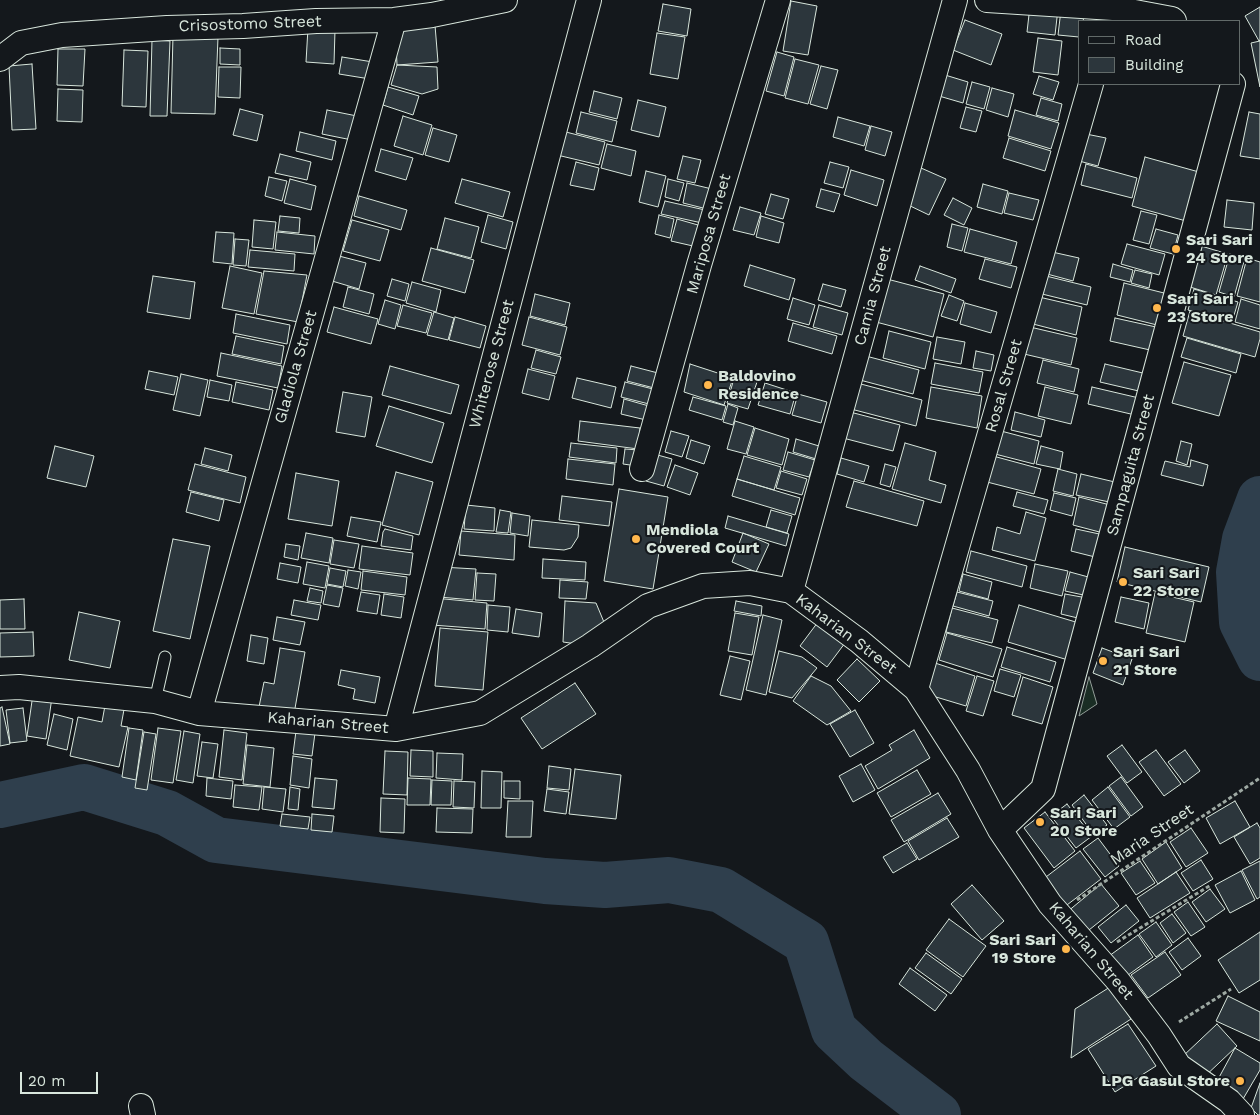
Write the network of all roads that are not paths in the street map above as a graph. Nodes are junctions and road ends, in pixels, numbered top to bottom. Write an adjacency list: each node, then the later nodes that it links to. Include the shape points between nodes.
1 (505, 0): 7 (street, Crisostomo Street)
2 (589, 0): 19 (street, Whiterose Street)
3 (778, 0): 12 (street, Mariposa Street)
4 (955, 0): 13 (street, Camia Street)
5 (987, 0): 6 (street)
6 (1111, 15): 8 (street)
7 (394, 20): 9 (street, Crisostomo Street, via 316,21 62,35 21,43); 18 (street, Gladiola Street)
8 (1173, 20)
9 (0, 59)
10 (1091, 85): 16 (street, Rosal Street)
11 (1233, 85): 20 (street, Sampaguita Street, via 1043,789)
12 (642, 469)
13 (791, 591): 16 (street, Kaharian Street, via 859,640); 19 (street, Kaharian Street, via 750,583 703,586 648,606 590,646 480,713)
14 (164, 657): 17 (lane)
15 (0, 688): 17 (street, Kaharian Street, via 20,687)
16 (916, 689): 20 (street, Kaharian Street, via 968,770)
17 (155, 701): 18 (street, Kaharian Street)
18 (199, 713): 19 (street, Kaharian Street)
19 (396, 729)
20 (1000, 830): 21 (street, Kaharian Street, via 1050,904 1118,981 1179,1066 1230,1101)
21 (1242, 1115)

